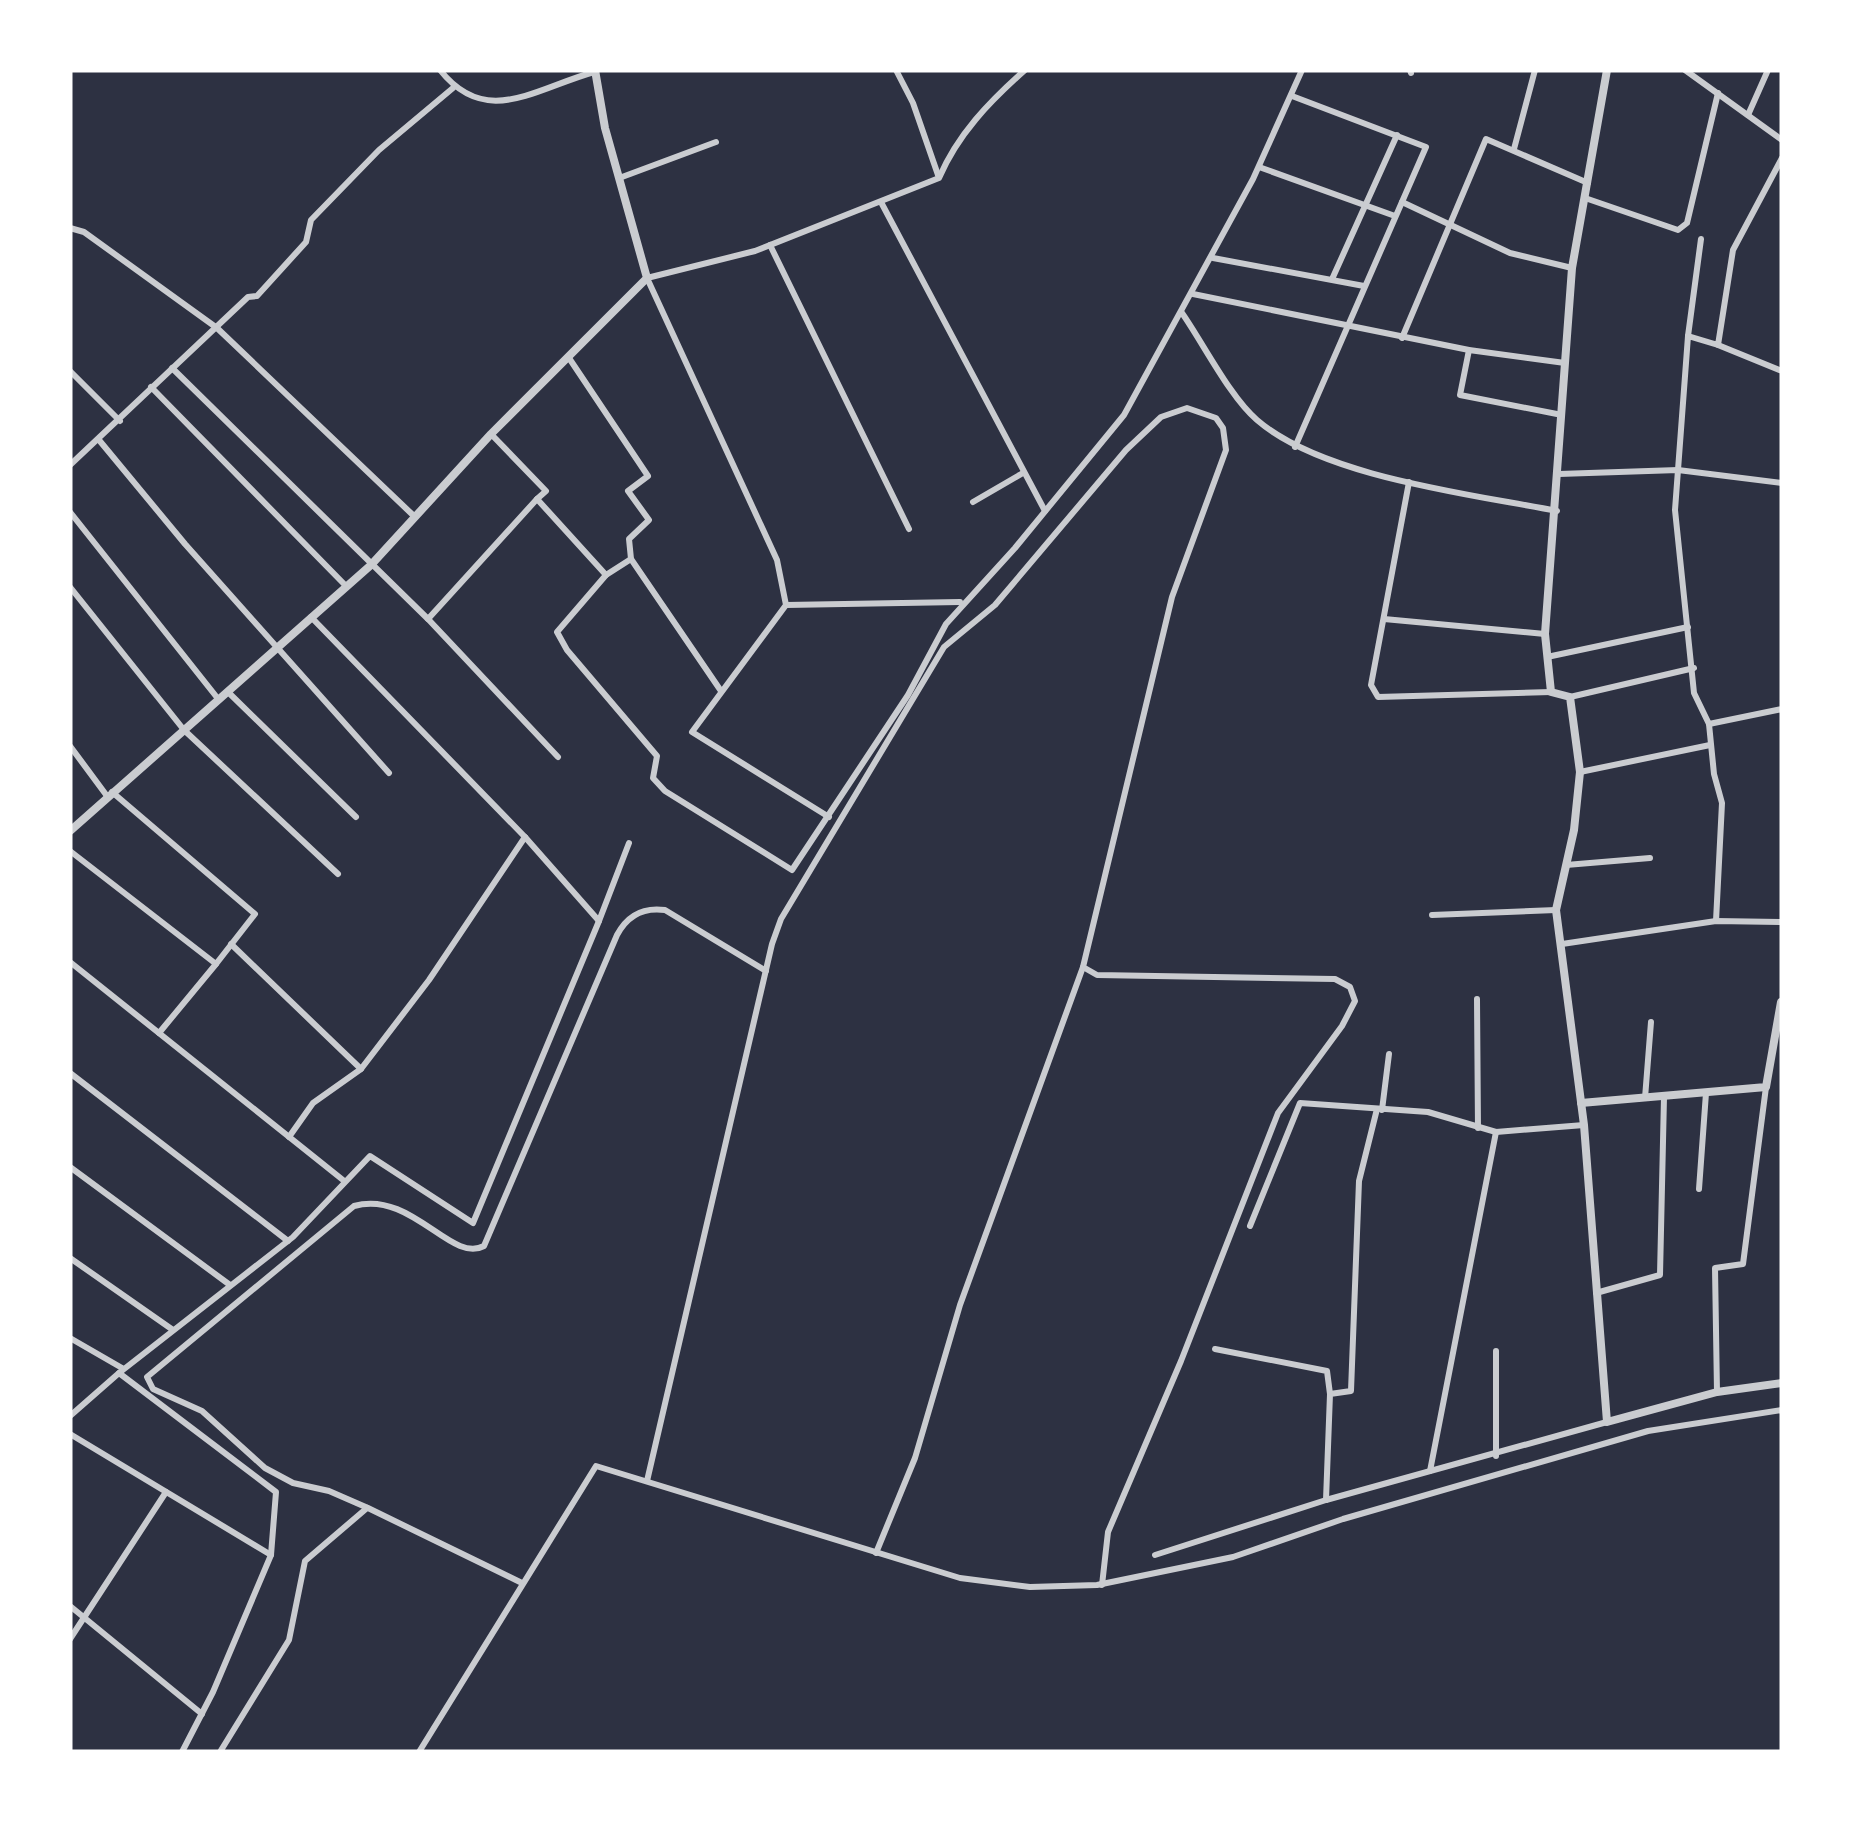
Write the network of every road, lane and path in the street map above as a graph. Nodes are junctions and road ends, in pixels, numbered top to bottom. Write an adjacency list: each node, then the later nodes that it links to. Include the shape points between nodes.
1 (440, 70): 10 (street)
2 (896, 70): 21 (street)
3 (1025, 70): 21 (street, via 989,102)
4 (1302, 70): 12 (street)
5 (1536, 70): 17 (street)
6 (1607, 70): 22 (street)
7 (1685, 70): 11 (street)
8 (1768, 70): 13 (street)
9 (594, 71): 10 (street, via 495,104); 20 (street)
10 (453, 88): 40 (street, via 379,150 311,220 306,242)
11 (1718, 93): 13 (street); 23 (street, via 1687,223 1678,230)
12 (1292, 96): 14 (street); 19 (street)
13 (1748, 115): 15 (street)
14 (1398, 135): 24 (street, via 1426,147); 26 (street)
15 (1782, 140)
16 (716, 142): 20 (street)
17 (1514, 149): 22 (street); 28 (street, via 1486,139)
18 (1782, 158): 43 (street, via 1734,250)
19 (1259, 166): 26 (street); 32 (street)
20 (622, 177): 35 (street)
21 (938, 178): 25 (street)
22 (1588, 183): 23 (street)
23 (1585, 198): 33 (street)
24 (1402, 202): 27 (street); 28 (street)
25 (882, 204): 31 (street); 58 (street)
26 (1364, 204): 27 (street); 34 (street)
27 (1394, 216): 36 (street)
28 (1450, 224): 33 (street, via 1510,253); 42 (street)
29 (70, 228): 40 (street)
30 (1701, 239): 41 (street)
31 (770, 246): 35 (street); 68 (street)
32 (1212, 258): 34 (street); 37 (street)
33 (1572, 268): 46 (street)
34 (1333, 277): 36 (street)
35 (647, 278): 45 (street); 75 (street, via 778,560)
36 (1364, 286): 39 (street)
37 (1192, 294): 38 (street); 39 (street)
38 (1182, 312): 55 (street, via 1254,418); 66 (street, via 1124,415)
39 (1348, 326): 42 (street); 55 (street)
40 (218, 328): 47 (street); 67 (street)
41 (1688, 336): 43 (street); 57 (street)
42 (1402, 338): 44 (street)
43 (1718, 345): 49 (street)
44 (1470, 350): 46 (street); 51 (street, via 1460,394)
45 (568, 358): 53 (street); 69 (street, via 648,476 628,490 649,520 629,540)
46 (1565, 364): 51 (street)
47 (172, 368): 50 (street); 70 (street)
48 (70, 371): 52 (street)
49 (1782, 372)
50 (151, 388): 52 (street); 72 (street)
51 (1562, 415): 59 (street)
52 (120, 421): 54 (street)
53 (491, 434): 62 (street, via 546,491); 67 (street)
54 (100, 440): 56 (street); 81 (street)
55 (1295, 447): 60 (street)
56 (70, 464)
57 (1678, 470): 59 (street); 61 (street); 79 (street, via 1675,510)
58 (1022, 473): 63 (street); 66 (street)
59 (1560, 474): 64 (street)
60 (1410, 482): 64 (street); 77 (street)
61 (1782, 483)
62 (537, 499): 71 (street); 78 (street)
63 (972, 502)
64 (1557, 511): 80 (street)
65 (70, 512): 88 (street)
66 (1044, 512): 74 (street)
67 (416, 518): 70 (street)
68 (910, 529)
69 (631, 559): 71 (street); 84 (street)
70 (371, 564): 72 (street); 78 (street)
71 (606, 575): 99 (street, via 557,632 658,756 653,778 792,870)
72 (346, 586): 76 (street)
73 (70, 587): 91 (street)
74 (962, 602): 75 (street); 99 (street)
75 (786, 605): 84 (street)
76 (310, 616): 81 (street); 101 (street)
77 (1384, 619): 80 (street); 86 (street, via 1371,685 1378,697)
78 (428, 620): 94 (street)
79 (1688, 627): 82 (street); 83 (street)
80 (1545, 634): 82 (street)
81 (278, 645): 85 (street); 95 (street)
82 (1546, 657): 86 (street)
83 (1694, 668): 87 (street); 90 (street, via 1694,693)
84 (722, 690): 99 (street, via 692,732)
85 (228, 692): 88 (street); 98 (street)
86 (1551, 692): 87 (street)
87 (1570, 697): 96 (street)
88 (219, 700): 91 (street)
89 (1782, 709): 90 (street)
90 (1708, 724): 92 (street)
91 (184, 730): 97 (street); 106 (street)
92 (1710, 745): 96 (street); 110 (street, via 1722,802)
93 (70, 746): 97 (street)
94 (558, 757)
95 (389, 772)
96 (1580, 772): 105 (street)
97 (110, 794): 100 (street); 112 (street, via 255,914)
98 (356, 817)
99 (829, 817)
100 (70, 831)
101 (524, 837): 109 (street); 123 (street)
102 (629, 843): 109 (street)
103 (70, 851): 115 (street)
104 (1650, 858): 105 (street)
105 (1566, 865): 107 (street)
106 (338, 874)
107 (1556, 910): 108 (street); 113 (street)
108 (1432, 914)
109 (599, 921): 136 (street, via 472,1223 370,1156)
110 (1716, 922): 111 (street); 113 (street)
111 (1782, 922)
112 (231, 944): 115 (street); 123 (street)
113 (1562, 944): 129 (street)
114 (70, 962): 121 (street)
115 (216, 964): 121 (street)
116 (1083, 966): 117 (street, via 1172,597 1226,450 1224,428 1196,408 1161,417 1126,450 996,605 944,647 795,892); 161 (street, via 960,1305 916,1458); 165 (street, via 1097,974 1335,979 1355,994 1352,1011 1278,1113 1108,1532)
117 (766, 972): 157 (street); 160 (street, via 665,910 634,914 616,935 484,1246 456,1248 398,1208 354,1206 147,1377 154,1390 202,1411 266,1468)
118 (1477, 998): 132 (street)
119 (1781, 1002): 125 (street)
120 (1650, 1022): 128 (street)
121 (159, 1033): 134 (street)
122 (1389, 1054): 130 (street)
123 (361, 1069): 134 (street, via 313,1102)
124 (70, 1073): 139 (street)
125 (1766, 1087): 126 (street); 149 (street, via 1742,1264 1715,1268)
126 (1706, 1094): 127 (street); 137 (street)
127 (1664, 1097): 128 (street); 142 (street, via 1660,1275)
128 (1645, 1098): 129 (street)
129 (1581, 1103): 131 (street)
130 (1380, 1110): 132 (street, via 1428,1112); 138 (street, via 1300,1103); 150 (street, via 1359,1181 1351,1391)
131 (1584, 1124): 133 (street); 142 (street)
132 (1478, 1128): 133 (street)
133 (1496, 1132): 156 (street)
134 (288, 1137): 136 (street)
135 (70, 1167): 141 (street)
136 (343, 1180): 139 (street)
137 (1699, 1189)
138 (1250, 1226)
139 (288, 1241): 141 (street)
140 (70, 1258): 143 (street)
141 (230, 1285): 143 (street)
142 (1596, 1293): 153 (street)
143 (173, 1330): 147 (street)
144 (70, 1338): 147 (street)
145 (1215, 1349): 150 (street, via 1327,1371)
146 (1496, 1350): 155 (street)
147 (121, 1370): 152 (street); 163 (street, via 276,1492)
148 (1782, 1383): 149 (street)
149 (1717, 1392): 153 (street)
150 (1330, 1394): 159 (street)
151 (1782, 1410): 165 (street, via 1648,1431 1233,1557)
152 (70, 1416)
153 (1607, 1422): 155 (street)
154 (70, 1434): 158 (street)
155 (1496, 1456): 156 (street)
156 (1430, 1471): 159 (street)
157 (647, 1482): 161 (street); 164 (street, via 596,1466)
158 (166, 1492): 163 (street); 167 (street)
159 (1326, 1500): 162 (street)
160 (368, 1508): 164 (street); 171 (street, via 306,1562 289,1640)
161 (876, 1552): 165 (street, via 978,1582)
162 (1154, 1554)
163 (271, 1556): 169 (street)
164 (522, 1583): 172 (street)
165 (1102, 1584)
166 (70, 1606): 167 (street)
167 (86, 1618): 168 (street); 169 (street)
168 (70, 1639)
169 (202, 1714): 170 (street)
170 (182, 1752)
171 (220, 1752)
172 (419, 1752)

